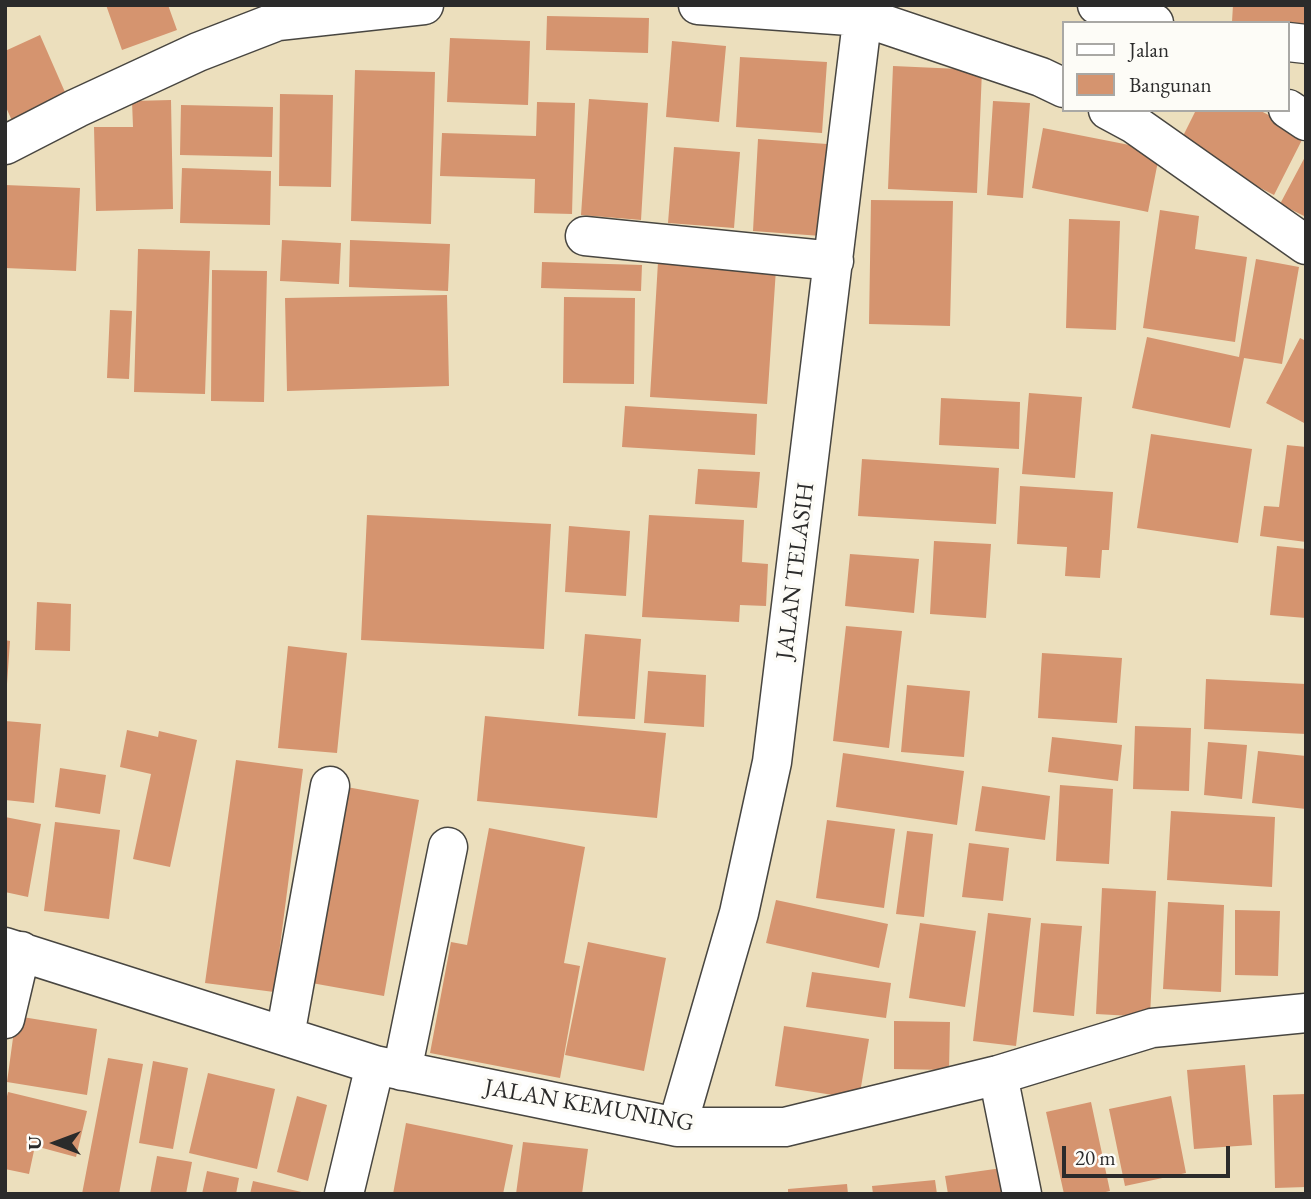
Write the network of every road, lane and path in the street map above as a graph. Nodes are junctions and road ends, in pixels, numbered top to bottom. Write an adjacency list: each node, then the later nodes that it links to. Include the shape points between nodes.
1 (424, 5): 10 (street, via 278,21 198,52)
2 (698, 5): 4 (street)
3 (1097, 5): 5 (street)
4 (863, 11): 6 (street); 13 (street, JALAN TELASIH)
5 (1148, 21)
6 (1062, 87)
7 (1290, 110): 9 (street)
8 (1112, 112): 12 (street)
9 (1306, 121)
10 (5, 145)
11 (585, 236): 13 (street)
12 (1306, 245)
13 (834, 261): 22 (street, JALAN TELASIH, via 772,762 739,913)
14 (330, 786): 19 (street)
15 (448, 847): 20 (street)
16 (13, 949): 18 (street); 19 (street, JALAN KEMUNING)
17 (1306, 1013): 21 (street, JALAN KEMUNING, via 1152,1028)
18 (5, 1018)
19 (285, 1036): 20 (street, JALAN KEMUNING)
20 (388, 1068): 22 (street, JALAN KEMUNING); 23 (street)
21 (998, 1075): 22 (street, JALAN KEMUNING, via 785,1127); 24 (street)
22 (677, 1127)
23 (344, 1194)
24 (1022, 1194)

